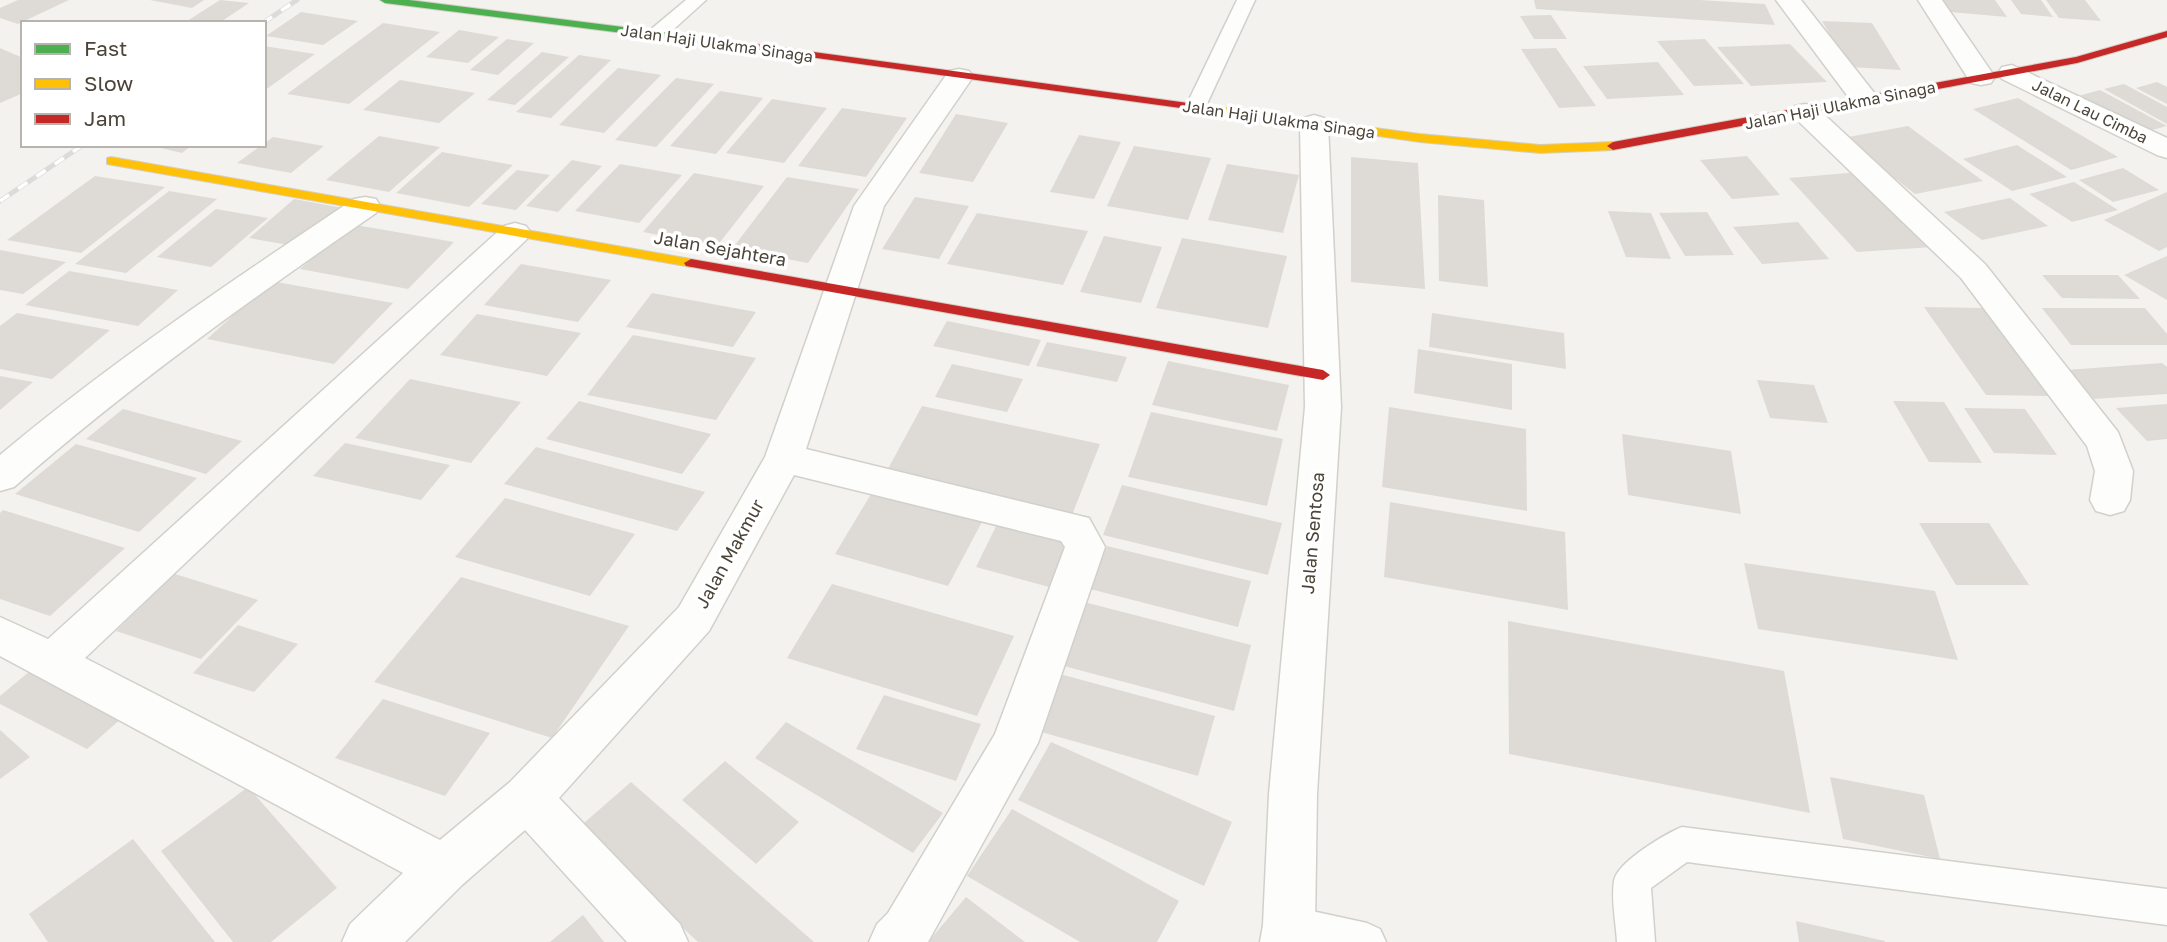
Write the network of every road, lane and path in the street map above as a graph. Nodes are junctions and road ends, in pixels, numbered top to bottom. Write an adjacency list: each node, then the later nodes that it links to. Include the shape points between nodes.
1 (385, 0): 6 (main road, Jalan Haji Ulakma Sinaga)
2 (697, 0): 6 (lane)
3 (1246, 0): 12 (lane)
4 (1788, 0): 11 (street)
5 (1930, 0): 10 (street)
6 (657, 34): 9 (main road, Jalan Haji Ulakma Sinaga)
7 (2167, 34): 8 (main road, Jalan Haji Ulakma Sinaga)
8 (2012, 73): 10 (main road, Jalan Haji Ulakma Sinaga); 15 (street, Jalan Lau Cimba)
9 (958, 77): 12 (main road, Jalan Haji Ulakma Sinaga); 19 (street, Jalan Makmur, via 869,206)
10 (1981, 77): 11 (main road, Jalan Haji Ulakma Sinaga)
11 (1865, 100): 13 (main road, Jalan Haji Ulakma Sinaga)
12 (1195, 108): 14 (main road, Jalan Haji Ulakma Sinaga)
13 (1805, 112): 14 (main road, Jalan Haji Ulakma Sinaga, via 1615,146 1540,149); 23 (street, via 1973,271 2105,442 2114,471)
14 (1314, 124): 20 (street, Jalan Sentosa)
15 (2167, 149)
16 (111, 161): 17 (main road, Jalan Sejahtera)
17 (365, 206): 18 (main road, Jalan Sejahtera); 22 (street, via 176,334)
18 (515, 233): 19 (main road, Jalan Sejahtera); 25 (street)
19 (840, 290): 20 (main road, Jalan Sejahtera); 21 (street, Jalan Makmur)
20 (1323, 375): 29 (street, Jalan Sentosa)
21 (784, 458): 26 (street, Jalan Makmur, via 694,619); 32 (street, via 1075,529 1085,547 1015,743 906,931)
22 (0, 477)
23 (2110, 500)
24 (0, 635): 25 (street)
25 (52, 662): 27 (street)
26 (527, 797): 27 (street, Jalan Makmur); 31 (street)
27 (444, 869): 30 (street, Jalan Makmur)
28 (2167, 907): 34 (lane, via 1682,844 1632,880)
29 (1287, 934): 33 (lane)
30 (369, 942)
31 (662, 942)
32 (895, 942)
33 (1367, 942)
34 (1636, 942)

